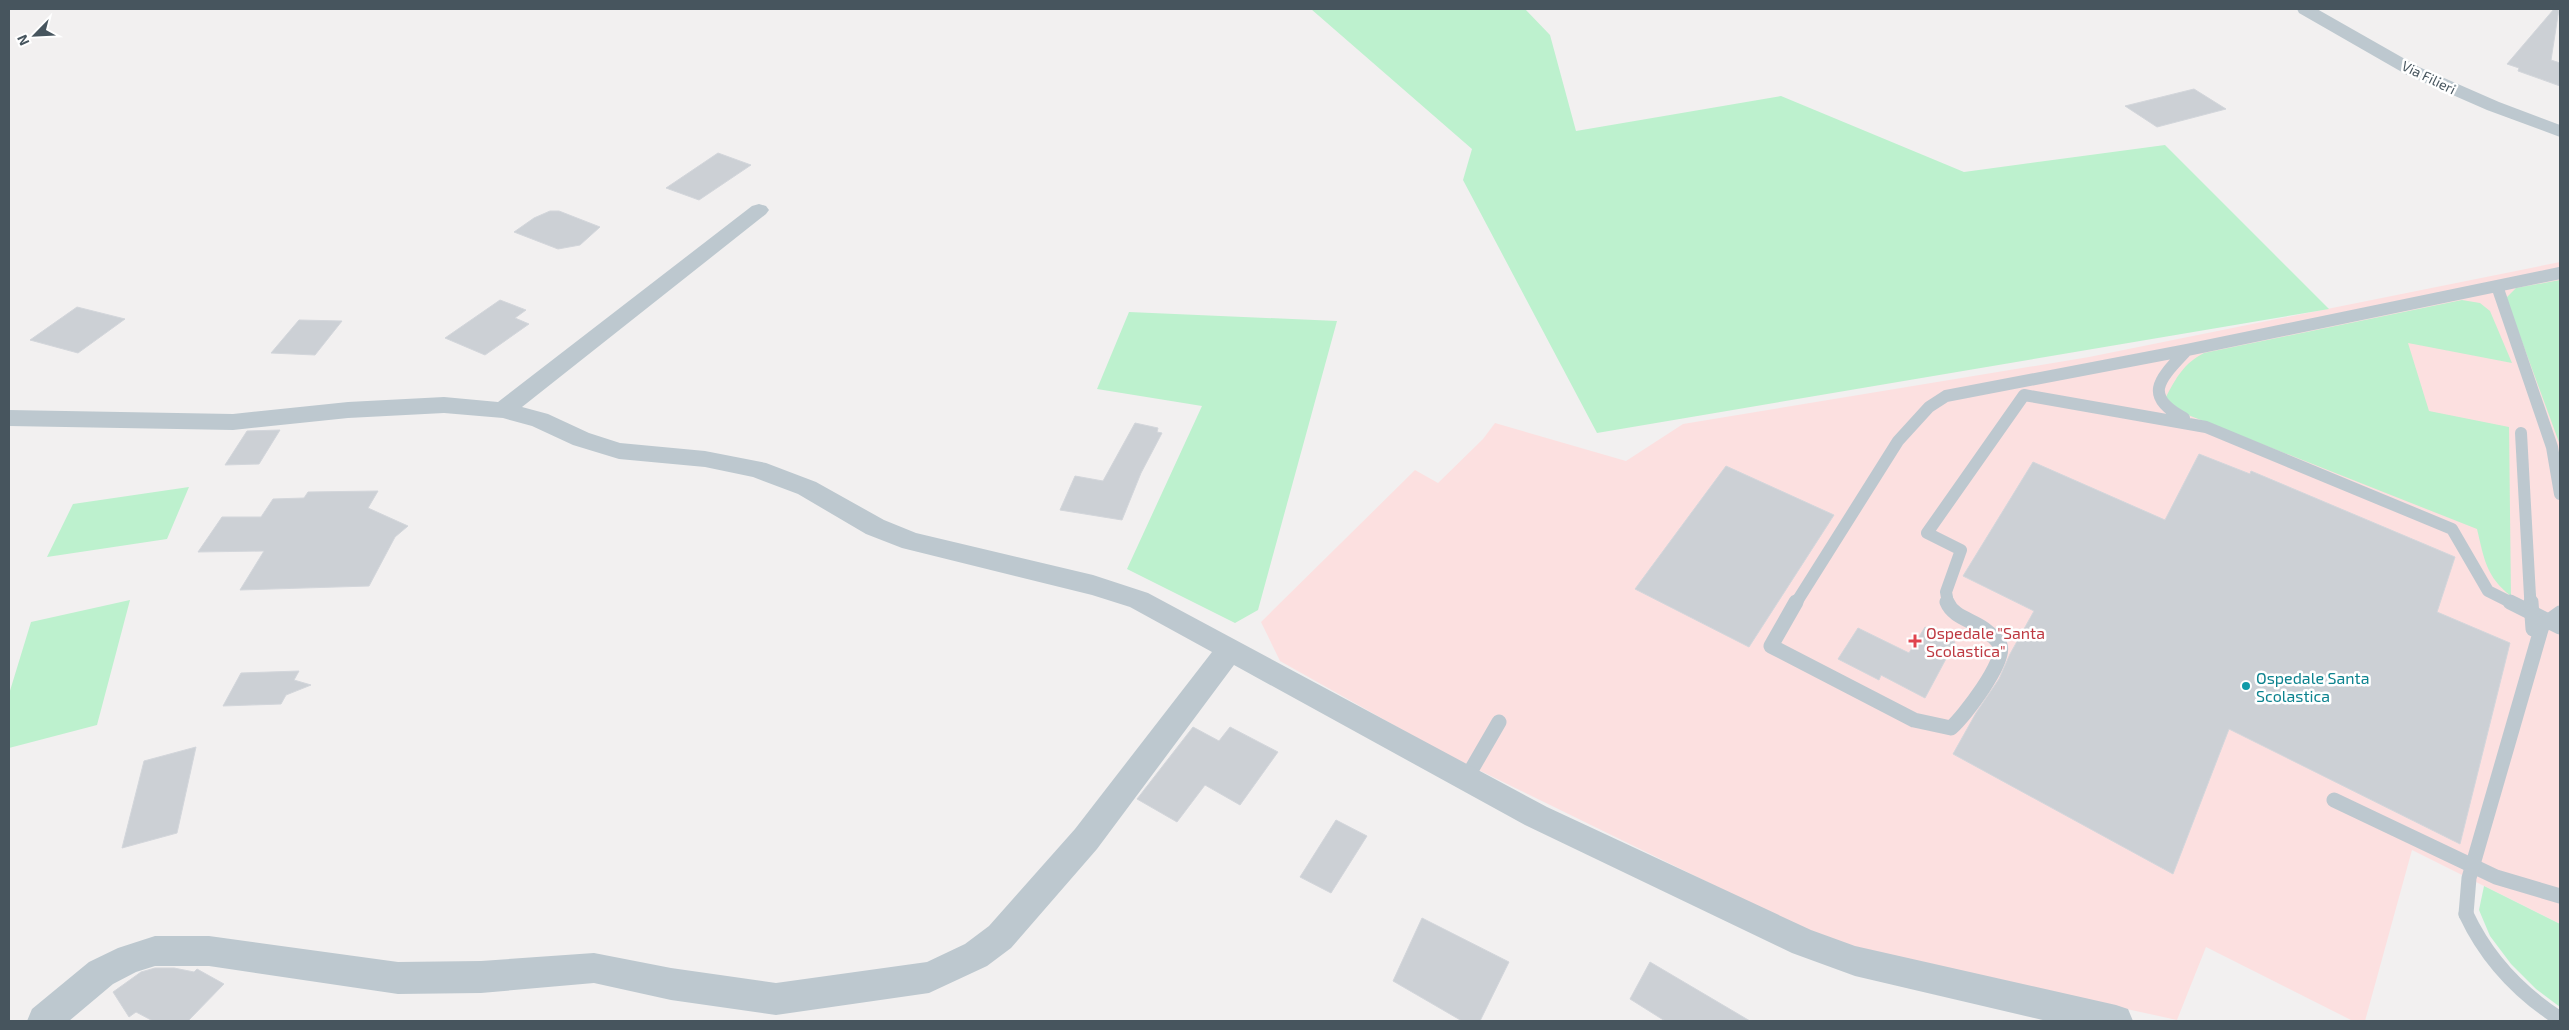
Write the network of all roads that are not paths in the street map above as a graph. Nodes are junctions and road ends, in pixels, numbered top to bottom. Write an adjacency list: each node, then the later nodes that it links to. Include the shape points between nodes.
1 (2305, 9): 2 (street, Via Filieri, via 2413,71)
2 (2560, 131)
3 (759, 210): 7 (street)
4 (2560, 273): 5 (lane)
5 (2497, 286): 6 (lane); 11 (lane, via 2552,447)
6 (2187, 350): 9 (lane, via 2171,368 2157,392 2158,400 2174,414); 9 (lane, via 1995,385 1933,402 1918,416 1881,466 1771,646 1914,720 1950,728 1963,717 2001,658 2000,645 1983,628 1950,609 1946,592 1961,550 1927,532 2024,395)
7 (503, 410): 8 (street, via 444,405 348,410 233,422); 14 (street, via 540,420 581,439 619,451 705,459 757,469 806,488 875,527 911,541 1093,585 1138,600)
8 (9, 418)
9 (2206, 427): 13 (lane, via 2452,529 2488,591)
10 (2521, 434): 15 (lane, bridge)
11 (2560, 494)
12 (2560, 613): 15 (lane, bridge, via 2542,626)
13 (2560, 627)
14 (1230, 649): 17 (street); 21 (street, via 1086,839 1000,937 976,955 929,977 776,999 671,984 594,968 481,977 398,978 209,951 155,951 100,973)
15 (2534, 654): 20 (lane, bridge, via 2469,878 2466,914 2475,936 2518,989)
16 (1499, 722): 17 (lane)
17 (1466, 779): 22 (street, via 1536,816 1803,942 1855,961)
18 (2334, 800): 19 (lane, via 2496,877)
19 (2560, 896)
20 (2560, 1019)
21 (44, 1021)
22 (2116, 1021)

